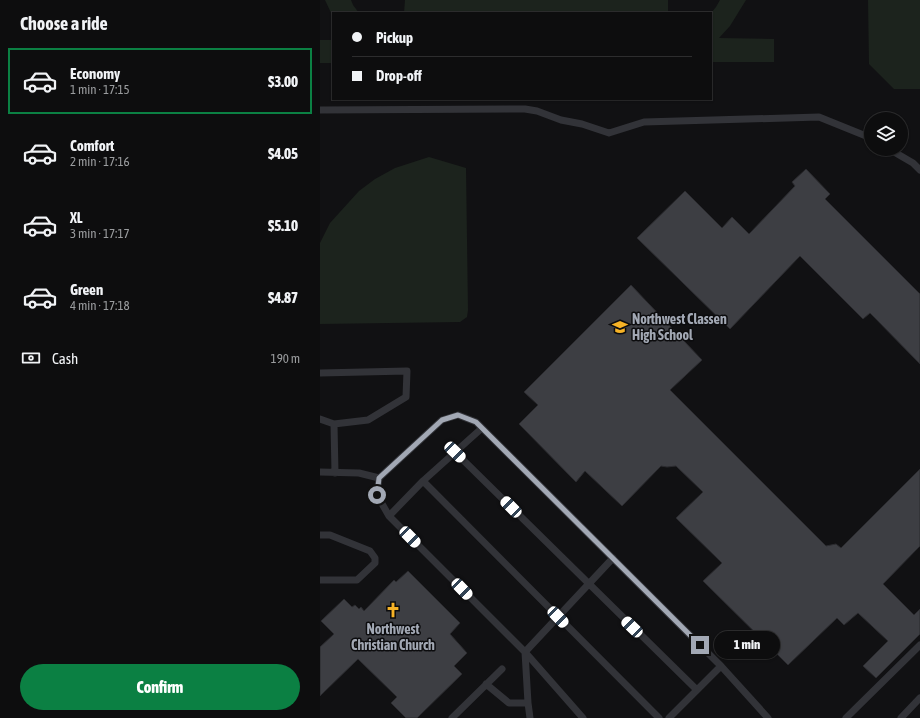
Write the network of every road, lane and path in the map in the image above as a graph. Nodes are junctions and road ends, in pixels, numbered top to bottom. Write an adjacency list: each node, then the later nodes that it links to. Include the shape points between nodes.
1 (320, 110): 2 (lane, via 525,109 609,133 644,122 819,117)
2 (864, 135)
3 (900, 156): 4 (lane)
4 (920, 170)
5 (320, 373): 7 (lane, via 407,371 406,397 368,420)
6 (320, 419): 7 (lane)
7 (334, 424): 11 (lane)
8 (482, 428): 9 (lane); 12 (lane, via 476,422 458,415 442,420); 16 (lane)
9 (455, 452): 13 (lane); 18 (lane)
10 (320, 472): 11 (lane)
11 (335, 473): 12 (lane)
12 (379, 478): 14 (lane, via 377,495)
13 (423, 480): 14 (lane); 19 (lane)
14 (390, 516): 21 (lane)
15 (320, 535): 17 (lane, via 330,535 370,551 375,563 357,580)
16 (613, 558): 18 (lane); 22 (lane)
17 (320, 580)
18 (589, 584): 19 (lane); 25 (lane)
19 (558, 617): 21 (lane); 31 (lane)
20 (920, 644): 34 (lane)
21 (525, 652): 27 (lane); 30 (lane)
22 (722, 666): 25 (lane); 33 (lane)
23 (502, 669): 24 (lane)
24 (486, 684): 27 (lane, via 509,703); 28 (lane)
25 (697, 690): 32 (lane)
26 (920, 698): 35 (lane)
27 (528, 703): 29 (lane)
28 (452, 718)
29 (530, 718)
30 (583, 718)
31 (659, 718)
32 (669, 718)
33 (768, 718)
34 (846, 718)
35 (901, 718)

